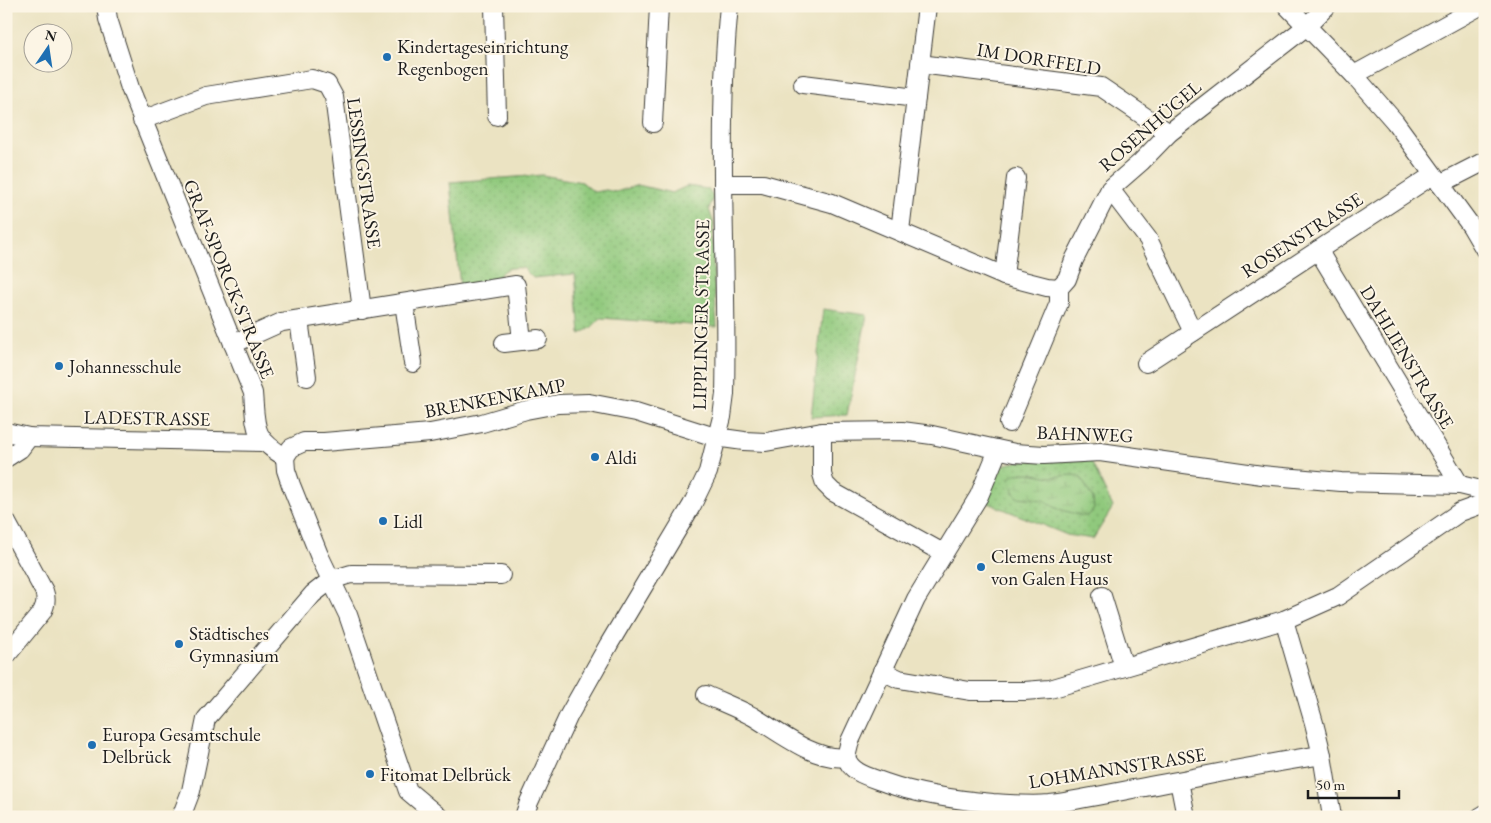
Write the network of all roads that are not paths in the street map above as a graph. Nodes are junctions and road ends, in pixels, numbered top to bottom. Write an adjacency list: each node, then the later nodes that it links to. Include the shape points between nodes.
1 (106, 6): 15 (street, GRAF-SPORCK-STRASSE)
2 (494, 6): 14 (street)
3 (659, 6): 16 (street)
4 (729, 6): 21 (street, LIPPLINGER STRASSE, via 724,54)
5 (927, 6): 10 (street)
6 (1287, 6): 9 (street)
7 (1327, 6): 9 (street, ROSENHÜGEL)
8 (1480, 6): 11 (street)
9 (1307, 26): 11 (street); 17 (street, ROSENHÜGEL)
10 (920, 64): 13 (street); 17 (street, IM DORFFELD, via 1101,88)
11 (1354, 75): 20 (street, via 1395,122)
12 (803, 84): 13 (street)
13 (916, 98): 23 (street)
14 (497, 116)
15 (142, 120): 29 (street, LESSINGSTRASSE, via 206,96 312,79 327,84 334,97); 33 (street, GRAF-SPORCK-STRASSE)
16 (653, 124)
17 (1169, 132): 22 (street, ROSENHÜGEL)
18 (1485, 161): 20 (street, ROSENSTRASSE)
19 (1016, 178): 26 (street)
20 (1436, 179): 24 (street, ROSENSTRASSE); 25 (street)
21 (723, 184): 23 (street, via 763,184 832,203); 41 (street, LIPPLINGER STRASSE, via 724,394 722,417)
22 (1110, 189): 27 (street, ROSENHÜGEL); 31 (street, via 1148,239)
23 (900, 231): 26 (street)
24 (1318, 250): 31 (street, ROSENSTRASSE); 46 (street, DAHLIENSTRASSE)
25 (1485, 250)
26 (1004, 276): 27 (street)
27 (1059, 288): 37 (street, ROSENHÜGEL, via 1059,303)
28 (404, 303): 29 (street); 32 (street, via 516,285 530,340); 34 (street)
29 (362, 310): 30 (street)
30 (299, 320): 33 (street, via 282,322); 36 (street)
31 (1194, 332): 35 (street, ROSENSTRASSE)
32 (504, 343)
33 (233, 344): 42 (street, GRAF-SPORCK-STRASSE, via 253,393 256,428)
34 (413, 363)
35 (1146, 363)
36 (307, 377)
37 (1009, 423)
38 (6, 432): 40 (street, LADESTRASSE)
39 (822, 432): 41 (street, BAHNWEG, via 766,442); 43 (street, BAHNWEG, via 902,431); 50 (street, via 825,484 833,492)
40 (29, 437): 42 (street, LADESTRASSE); 45 (street, via 20,449)
41 (715, 438): 44 (street, BRENKENKAMP, via 627,410 589,403 558,404 430,433 304,442 291,448); 65 (street, LIPPLINGER STRASSE, via 708,472 692,505 570,715)
42 (263, 442): 44 (street)
43 (998, 450): 46 (street, BAHNWEG, via 1044,454 1100,452 1262,475 1341,482); 50 (street, via 978,496)
44 (285, 457): 52 (street, via 291,485)
45 (6, 458)
46 (1460, 485): 47 (street, BAHNWEG)
47 (1485, 491)
48 (1479, 504): 54 (street, via 1460,512 1338,596)
49 (6, 521): 55 (street, via 46,598 42,612)
50 (943, 553): 57 (street, via 916,599)
51 (501, 575): 52 (street, via 351,574)
52 (332, 580): 63 (street, via 313,594 206,719 191,791); 64 (street, via 348,615 408,791)
53 (1102, 596): 56 (street)
54 (1284, 620): 56 (street); 59 (street)
55 (6, 656)
56 (1124, 667): 57 (street, via 1050,689 999,692 970,691 899,679)
57 (882, 671): 60 (street, via 850,741)
58 (706, 695): 60 (street, via 750,715 811,750 831,758)
59 (1322, 755): 61 (street, LOHMANNSTRASSE); 67 (street)
60 (846, 758): 61 (street, LOHMANNSTRASSE, via 856,771 891,785 947,798 1016,804 1049,804)
61 (1179, 781): 66 (street)
62 (1485, 814): 68 (street)
63 (181, 817)
64 (439, 817)
65 (524, 817)
66 (1186, 817)
67 (1332, 817)
68 (1480, 817)

